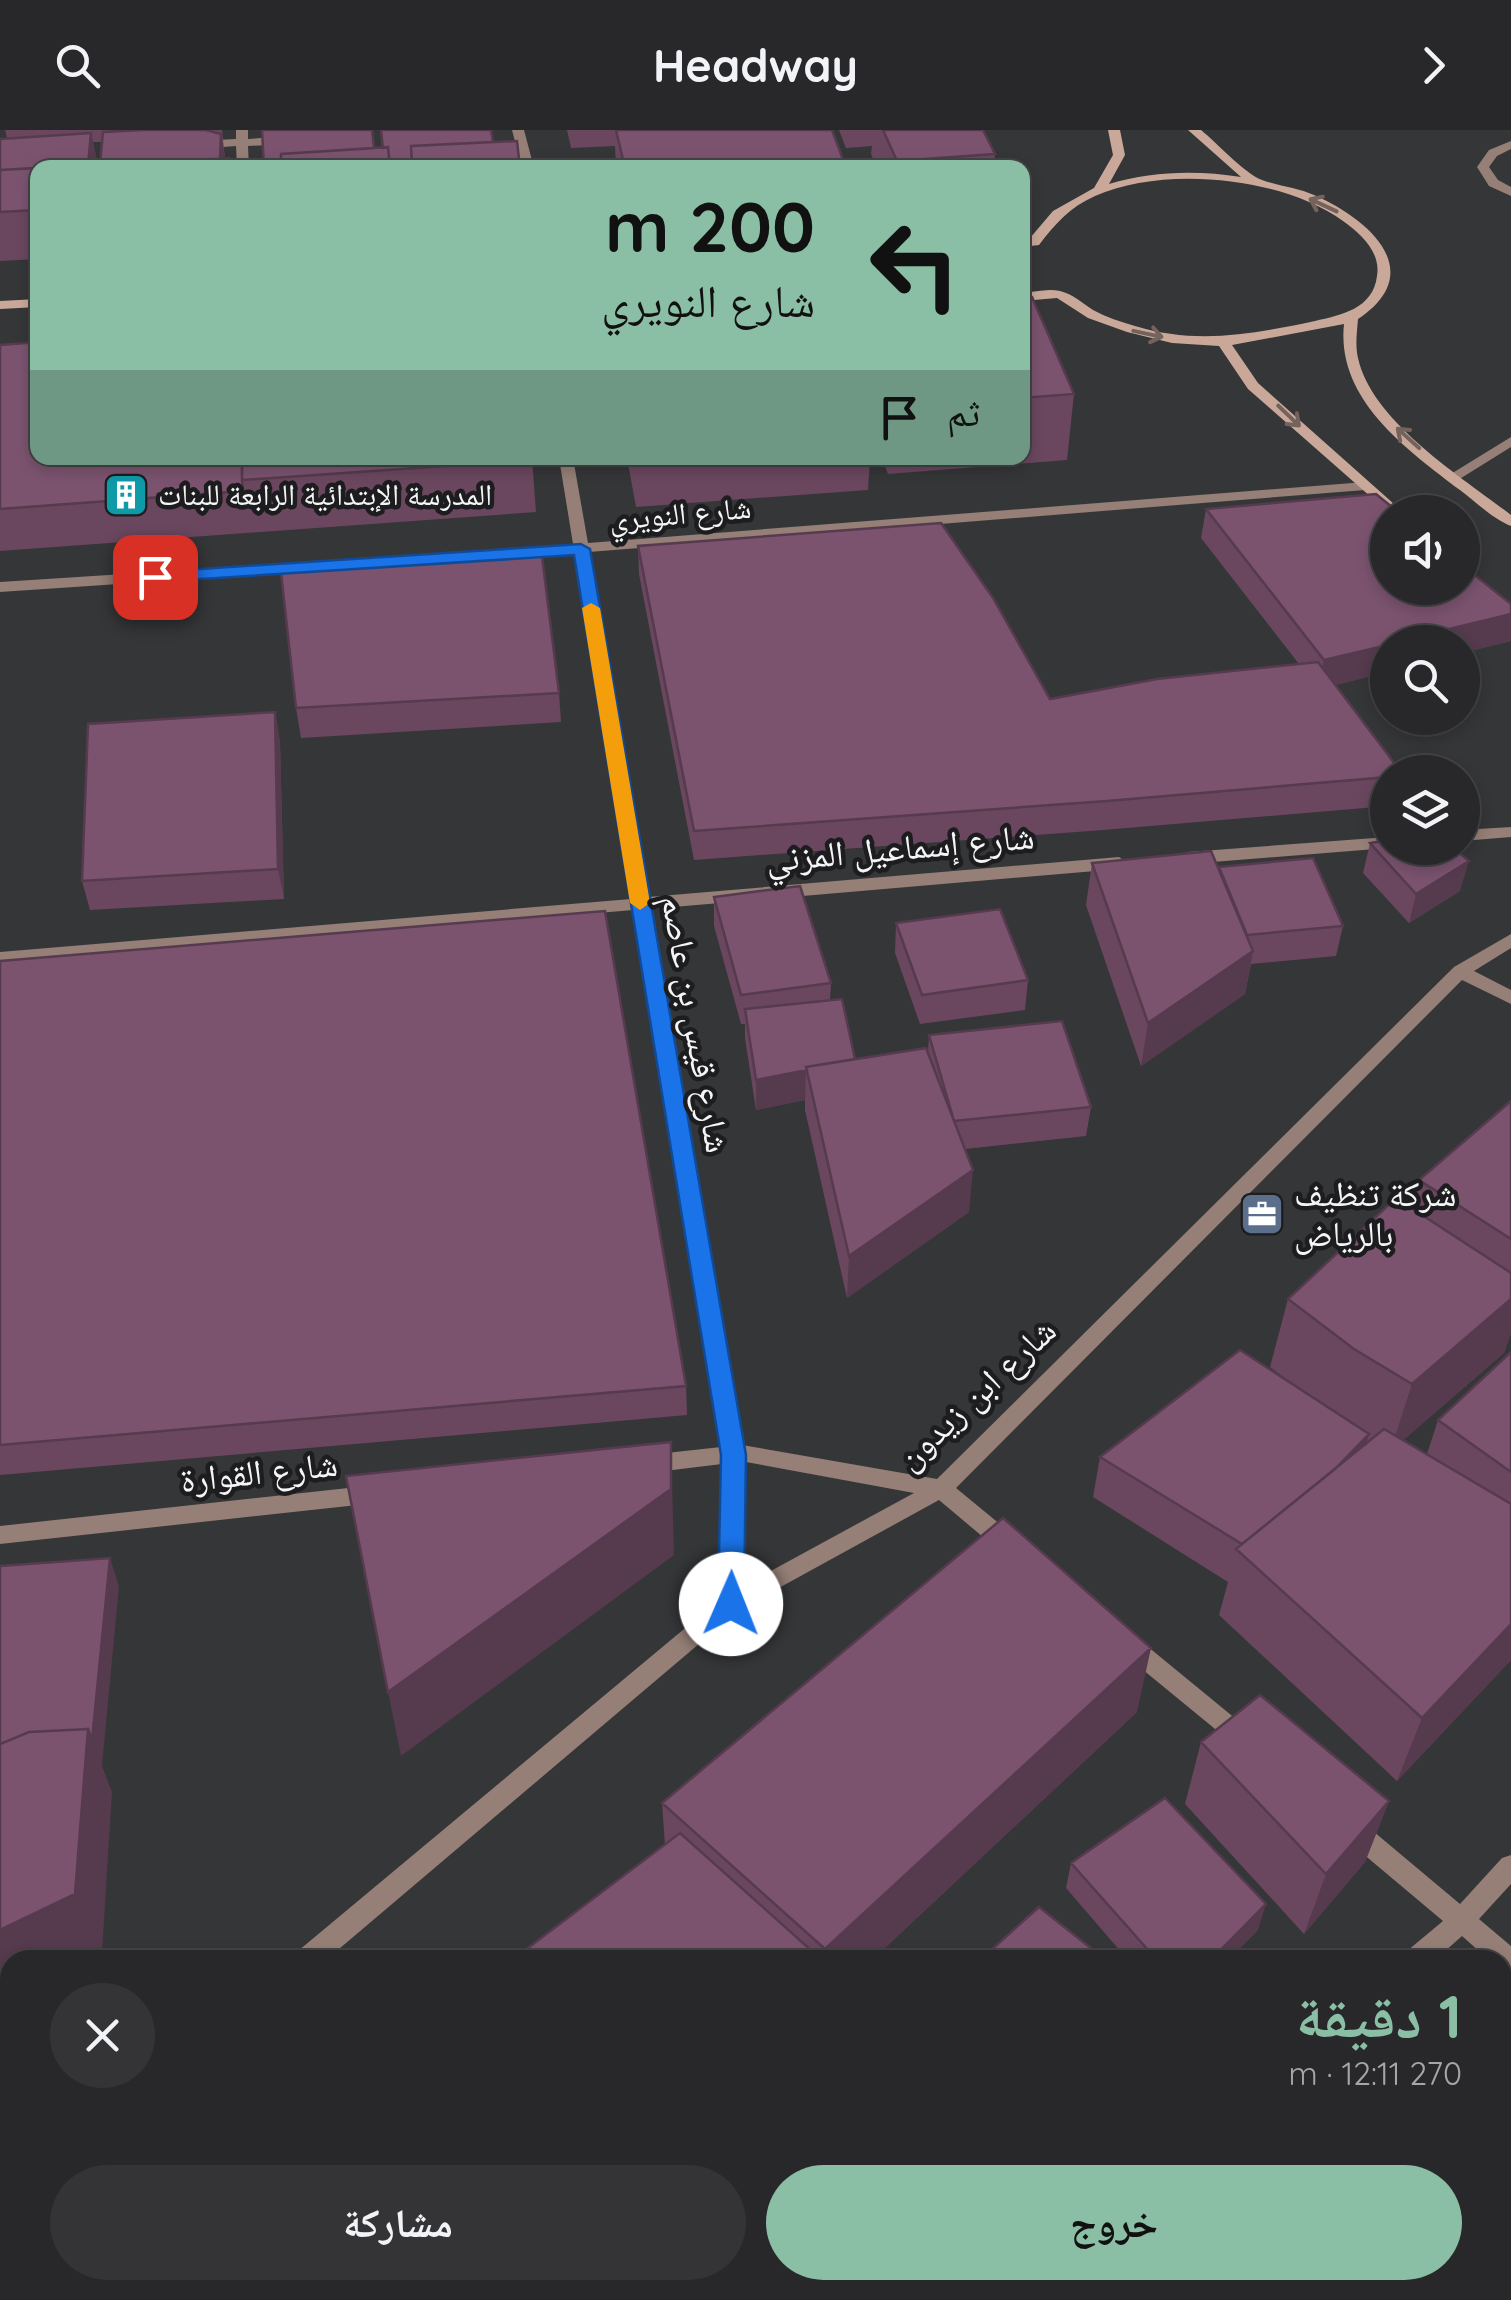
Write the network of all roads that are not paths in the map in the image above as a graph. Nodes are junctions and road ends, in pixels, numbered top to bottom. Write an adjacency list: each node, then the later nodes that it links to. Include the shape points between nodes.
1 (518, 130): 8 (street)
2 (1114, 130): 10 (main road, via 1120,155)
3 (1194, 130): 9 (main road)
4 (243, 136): 5 (street); 7 (street)
5 (299, 139)
6 (1511, 144): 11 (street, via 1483,167 1493,183)
7 (187, 146)
8 (526, 160)
9 (1256, 182): 10 (main road, via 1193,176); 16 (main road, one-way to 9, via 1376,296 1385,273 1380,249 1330,206)
10 (1100, 189): 12 (main road, via 1064,205)
11 (1511, 192)
12 (1030, 240)
13 (1030, 297): 17 (main road, one-way to 17, via 1060,295 1130,330)
14 (30, 303): 15 (main road)
15 (0, 305)
16 (1352, 317): 17 (main road); 20 (main road, one-way to 16, via 1366,392 1353,366)
17 (1225, 344): 21 (main road, one-way to 21, via 1254,386)
18 (1511, 442): 20 (street)
19 (567, 465): 24 (street, شارع قيس بن عاصم)
20 (1453, 477): 23 (main road)
21 (1365, 486): 22 (main road); 24 (street, شارع النويري)
22 (1376, 495)
23 (1511, 522)
24 (581, 549): 25 (street, شارع النويري); 33 (street, شارع قيس بن عاصم)
25 (504, 554)
26 (465, 557): 27 (street)
27 (0, 587)
28 (1511, 832): 29 (street)
29 (1480, 835)
30 (1370, 843): 31 (street)
31 (1171, 859)
32 (1132, 862): 33 (street, شارع إسماعيل المزني)
33 (640, 901): 35 (street, شارع إسماعيل المزني); 38 (street, شارع قيس بن عاصم)
34 (1511, 940): 36 (street, شارع ابن زيدون)
35 (0, 958)
36 (1460, 971): 37 (street); 40 (street, شارع ابن زيدون)
37 (1511, 998)
38 (733, 1455): 39 (street); 40 (street); 44 (street, شارع قيس بن عاصم)
39 (634, 1466)
40 (940, 1488): 43 (street); 44 (street, شارع ابن زيدون)
41 (396, 1492): 42 (street, شارع القوارة)
42 (0, 1536)
43 (1032, 1565)
44 (731, 1604): 50 (street, شارع ابن زيدون)
45 (1109, 1628): 46 (street)
46 (1263, 1755)
47 (1339, 1818): 49 (street)
48 (1511, 1866): 49 (street)
49 (1462, 1920): 51 (street); 52 (street)
50 (319, 1950)
51 (1428, 1950)
52 (1497, 1950)

